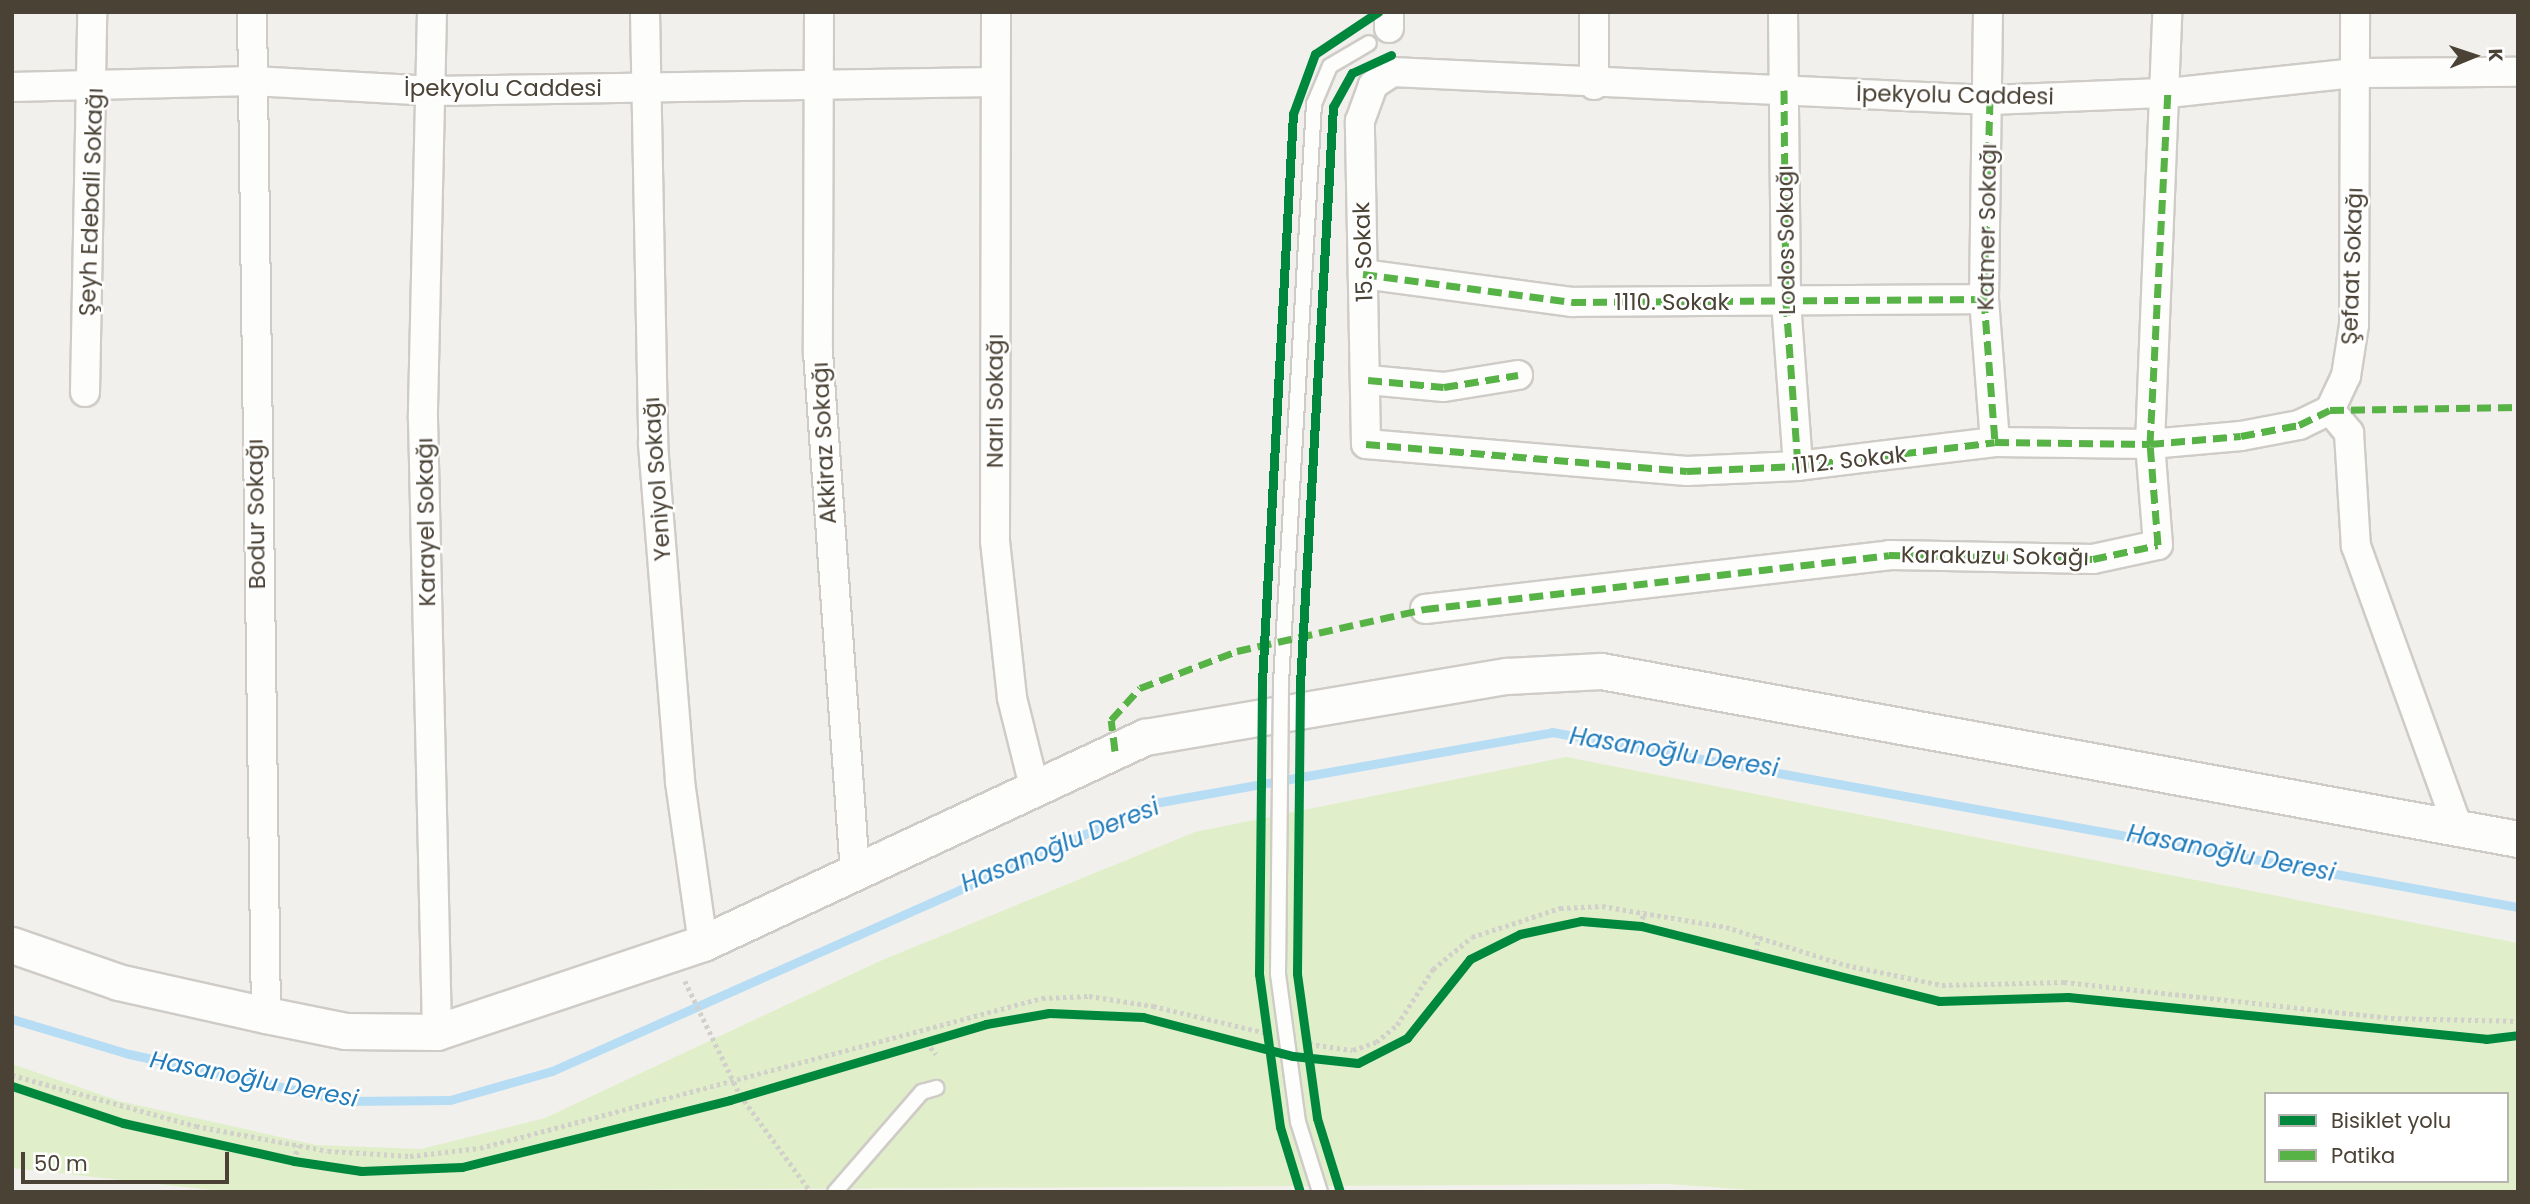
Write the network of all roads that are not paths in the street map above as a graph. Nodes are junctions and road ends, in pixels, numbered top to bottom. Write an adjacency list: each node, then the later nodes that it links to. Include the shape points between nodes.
1 (92, 12): 18 (street, Şeyh Edebali Sokağı)
2 (252, 12): 16 (street, Bodur Sokağı)
3 (432, 12): 24 (street, Karayel Sokağı)
4 (645, 12): 20 (street, Yeniyol Sokağı)
5 (819, 12): 22 (street, Akkiraz Sokağı)
6 (996, 12): 17 (street, Narlı Sokağı)
7 (1594, 12): 19 (street)
8 (1783, 12): 23 (street, Lodos Sokağı)
9 (1988, 12): 26 (street, Katmer Sokağı)
10 (2167, 12): 25 (street, Karakuzu Sokağı)
11 (2355, 12): 15 (street, Şefaat Sokağı)
12 (1382, 28): 49 (lane, bridge, via 1330,66 1314,104 1281,683 1278,974 1298,1122)
13 (1392, 72): 19 (street, İpekyolu Caddesi); 27 (street, 15. Sokak, via 1373,85 1360,121)
14 (2518, 72): 15 (street, İpekyolu Caddesi)
15 (2356, 73): 25 (street, İpekyolu Caddesi); 33 (street, Şefaat Sokağı, via 2354,325 2346,376)
16 (253, 81): 18 (street, İpekyolu Caddesi); 24 (street, İpekyolu Caddesi); 45 (street, Bodur Sokağı)
17 (995, 82): 22 (street, İpekyolu Caddesi); 39 (street, Narlı Sokağı, via 995,541 1012,698)
18 (94, 84): 21 (street, İpekyolu Caddesi); 32 (street, Şeyh Edebali Sokağı)
19 (1594, 85): 23 (street, İpekyolu Caddesi)
20 (643, 86): 22 (street, İpekyolu Caddesi); 24 (street, İpekyolu Caddesi); 43 (street, Yeniyol Sokağı, via 653,444 680,782)
21 (12, 87)
22 (818, 87): 42 (street, Akkiraz Sokağı, via 818,352)
23 (1784, 90): 26 (street, İpekyolu Caddesi); 29 (street, Lodos Sokağı)
24 (433, 91): 46 (street, Karayel Sokağı, via 423,419)
25 (2168, 93): 26 (street, İpekyolu Caddesi); 36 (street, Karakuzu Sokağı)
26 (1990, 100): 28 (street, Katmer Sokağı)
27 (1363, 274): 29 (street, 1110. Sokak, via 1572,302); 31 (street, 15. Sokak)
28 (1984, 299): 29 (street, 1110. Sokak); 34 (street, Katmer Sokağı)
29 (1786, 302): 37 (street, Lodos Sokağı)
30 (1518, 375): 31 (street, via 1444,387)
31 (1368, 380): 35 (street, 15. Sokak)
32 (85, 393)
33 (2330, 410): 36 (street, 1112. Sokak, via 2299,425); 40 (street, via 2349,433 2356,546)
34 (1995, 442): 36 (street, 1112. Sokak); 37 (street, 1112. Sokak)
35 (1366, 444): 37 (street, 1112. Sokak, via 1687,471)
36 (2150, 444): 38 (street, Karakuzu Sokağı, via 2158,545 2094,559 1889,555)
37 (1798, 466)
38 (1425, 609)
39 (1034, 786): 40 (street, via 1145,737 1231,718 1507,676 1601,671); 42 (street)
40 (2458, 828): 41 (street)
41 (2518, 839)
42 (855, 872): 43 (street)
43 (703, 943): 46 (street)
44 (12, 945): 45 (street, via 118,982)
45 (266, 1015): 46 (street, via 345,1031)
46 (437, 1032)
47 (936, 1088): 48 (lane, via 922,1092)
48 (835, 1192)
49 (1320, 1192)

